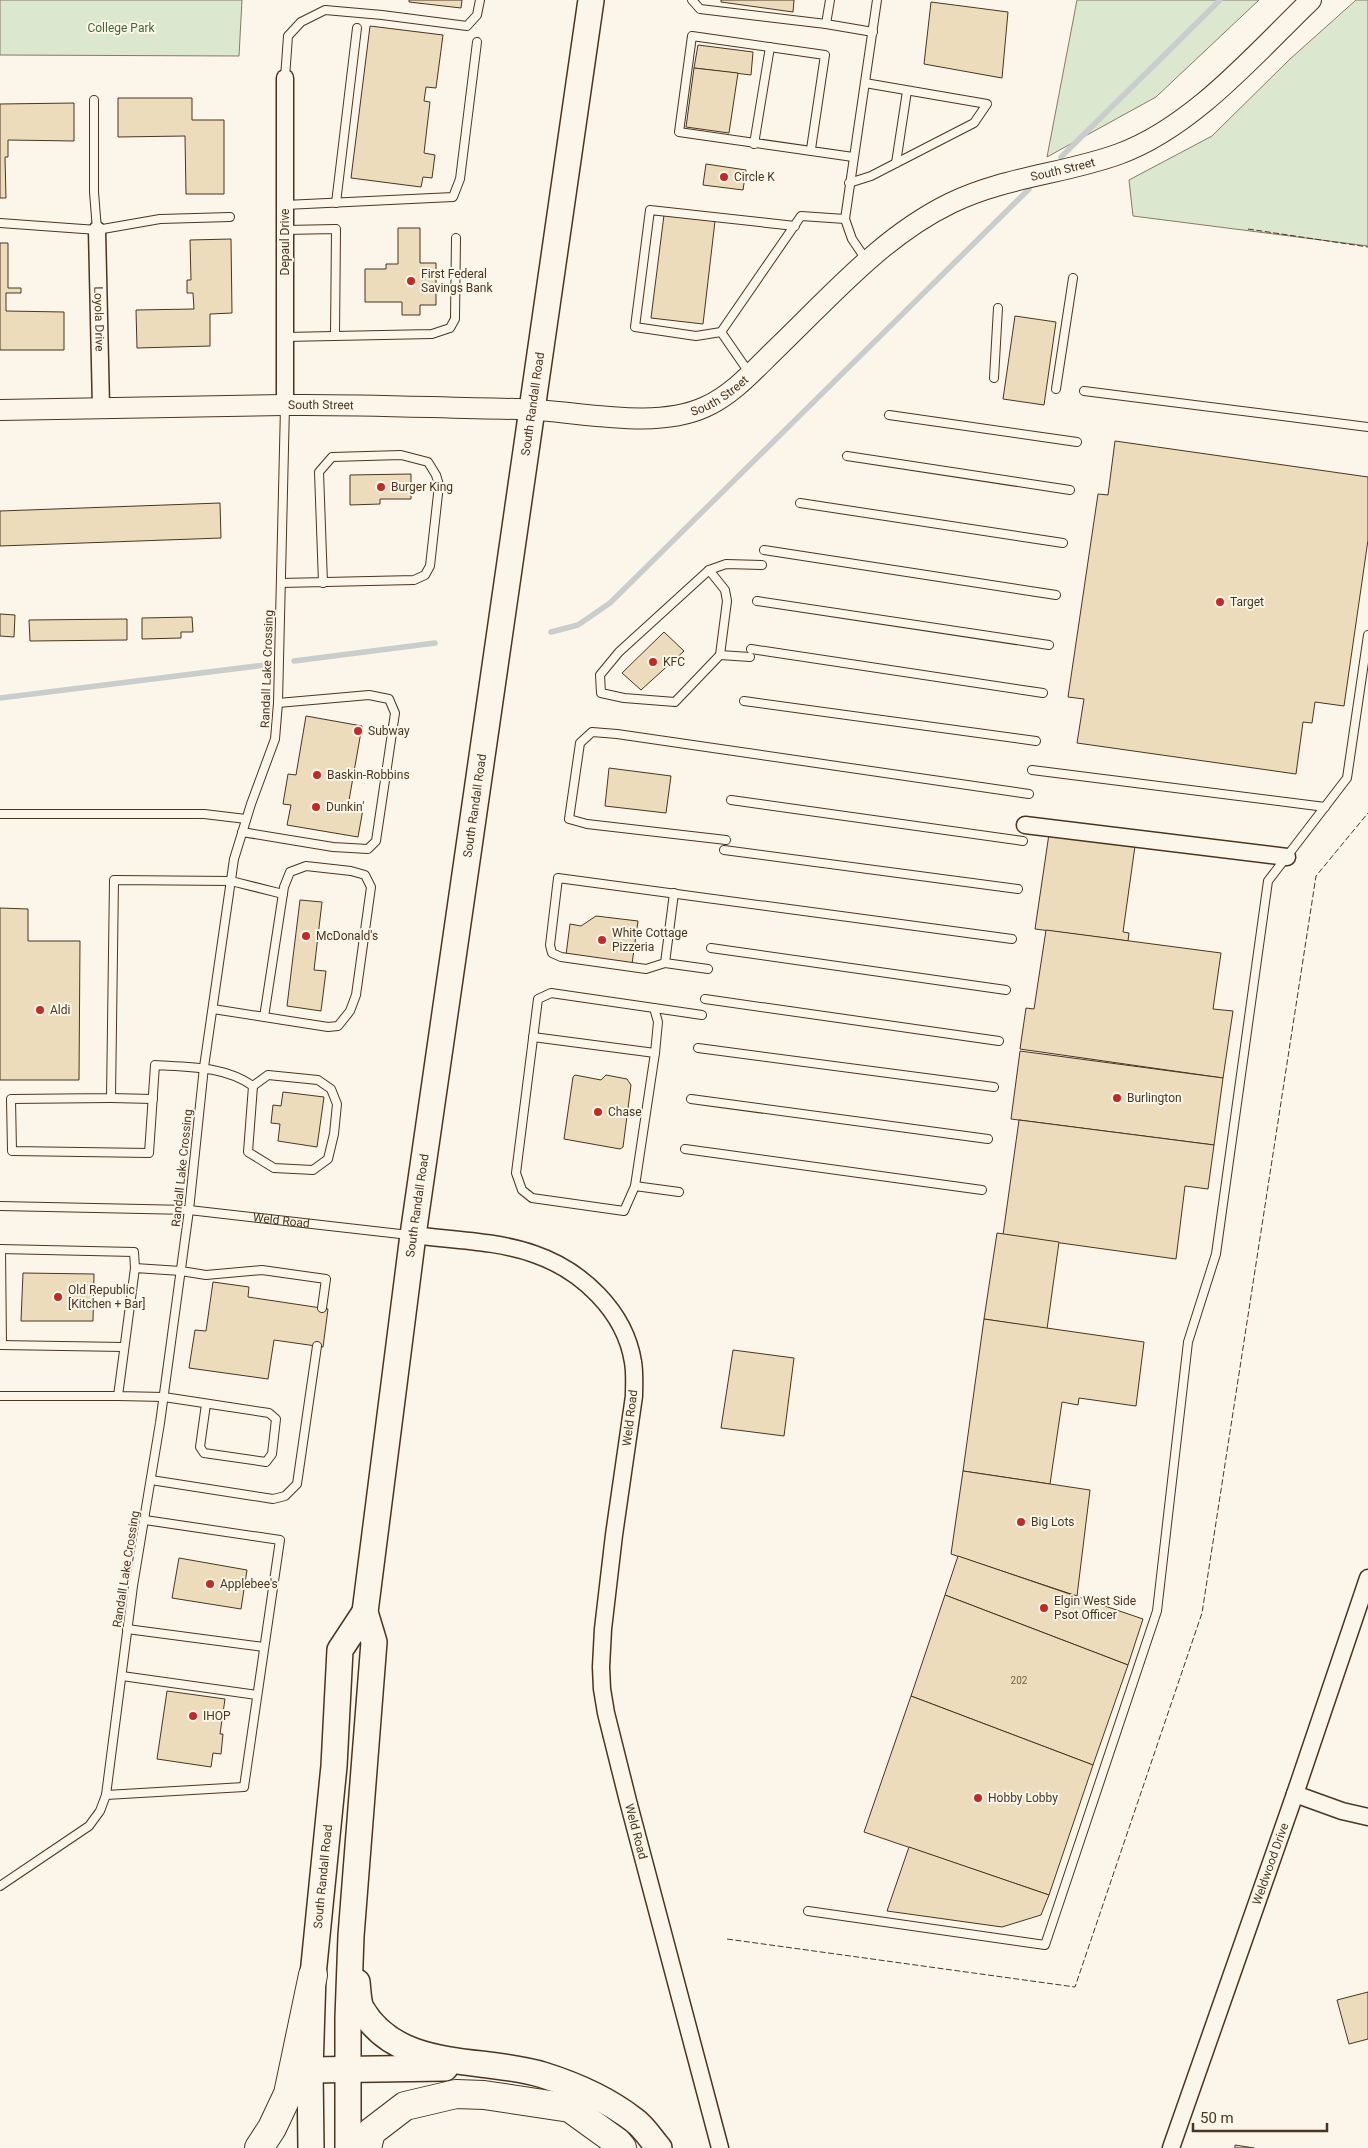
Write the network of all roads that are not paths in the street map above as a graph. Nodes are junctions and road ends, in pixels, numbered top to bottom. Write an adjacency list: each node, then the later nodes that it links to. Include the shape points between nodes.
1 (480, 0): 12 (lane, via 477,15 467,26 325,10 301,22 288,36)
2 (591, 0): 42 (main road, South Randall Road)
3 (692, 0): 7 (lane, via 700,9)
4 (830, 0): 7 (lane)
5 (878, 0): 9 (lane)
6 (1311, 0): 30 (street, South Street, via 1216,91 1174,126 1122,153 1019,178 952,202 917,222)
7 (826, 24): 9 (lane)
8 (357, 28): 21 (lane)
9 (872, 32): 13 (lane)
10 (477, 42): 21 (lane, via 460,179 453,197)
11 (770, 47): 16 (lane); 16 (lane, via 692,36 680,132); 17 (lane, via 825,55)
12 (285, 78): 22 (street, Depaul Drive)
13 (865, 83): 14 (lane); 18 (lane)
14 (907, 91): 19 (lane); 19 (lane, via 987,104 974,123)
15 (94, 100): 27 (lane)
16 (754, 144): 17 (lane)
17 (811, 150): 18 (lane)
18 (853, 157): 20 (lane)
19 (896, 163): 20 (lane)
20 (849, 183): 24 (lane)
21 (336, 202): 22 (lane)
22 (285, 205): 28 (street, Depaul Drive)
23 (230, 217): 27 (lane, via 160,219)
24 (845, 219): 26 (lane, via 801,216); 30 (lane, via 852,239)
25 (0, 223): 27 (lane)
26 (795, 226): 33 (lane); 33 (lane, via 650,210 635,327 696,336)
27 (97, 230): 41 (street, Loyola Drive)
28 (285, 230): 34 (lane, via 336,230); 35 (street, Depaul Drive)
29 (456, 238): 34 (lane, via 455,319 450,328 432,334)
30 (867, 261): 36 (street, South Street)
31 (1073, 278): 38 (lane)
32 (998, 308): 37 (lane)
33 (721, 332): 36 (lane)
34 (334, 336): 35 (lane)
35 (285, 337): 40 (street, Depaul Drive)
36 (750, 374): 42 (street, South Street, via 717,401 684,415 644,418)
37 (994, 378)
38 (1056, 389)
39 (1084, 391): 45 (lane)
40 (285, 405): 41 (street, South Street); 42 (street, South Street); 55 (lane, Randall Lake Crossing)
41 (101, 408): 43 (street, South Street)
42 (531, 409): 107 (main road, South Randall Road)
43 (0, 410)
44 (889, 415): 46 (lane)
45 (1368, 427)
46 (1077, 442)
47 (847, 456): 48 (lane)
48 (1070, 490)
49 (800, 503): 50 (lane)
50 (1063, 544)
51 (764, 550): 56 (lane)
52 (762, 565): 53 (lane, via 726,564)
53 (709, 570): 60 (lane, via 725,590 727,601); 60 (lane, via 619,652 600,675 601,693 675,702)
54 (323, 582): 54 (lane, via 414,580 425,575 430,566 439,484 428,462 401,455 332,457 319,472); 55 (lane)
55 (281, 584): 63 (lane, Randall Lake Crossing)
56 (1056, 595)
57 (757, 601): 59 (lane)
58 (1368, 635): 68 (lane, via 1347,778)
59 (1049, 645)
60 (720, 654): 61 (lane, via 750,653)
61 (1043, 693)
62 (744, 701): 64 (lane)
63 (278, 703): 70 (lane, Randall Lake Crossing, via 275,739); 71 (lane, via 369,695 389,699 395,713 376,841 368,849 333,847)
64 (1036, 741)
65 (1032, 770): 68 (lane)
66 (1029, 794): 73 (lane, via 616,734 592,732 580,743 569,819 587,824)
67 (731, 800): 72 (lane)
68 (1325, 807): 75 (lane)
69 (0, 814): 70 (lane, via 204,814)
70 (246, 819): 71 (lane, Randall Lake Crossing)
71 (242, 832): 76 (lane, Randall Lake Crossing)
72 (1024, 833): 75 (street)
73 (726, 840)
74 (724, 850): 77 (lane)
75 (1287, 856): 132 (lane, via 1268,881 1216,1254 1188,1342 1157,1611 1044,1945)
76 (231, 881): 79 (lane); 87 (lane, Randall Lake Crossing); 97 (lane, via 114,880)
77 (1018, 889)
78 (674, 893): 80 (lane); 82 (lane); 82 (lane, via 558,878 550,945 552,953 646,969)
79 (283, 894): 89 (lane); 89 (lane, via 290,872 306,866 365,875 371,887 356,995 350,1012 338,1026 328,1027)
80 (1012, 940)
81 (711, 948): 84 (lane)
82 (665, 963): 83 (lane)
83 (708, 969)
84 (1006, 990)
85 (705, 999): 91 (lane)
86 (654, 1008): 88 (lane); 90 (lane, via 551,993 538,999); 93 (lane, via 658,1022)
87 (213, 1009): 89 (lane); 94 (lane, Randall Lake Crossing)
88 (702, 1015)
89 (264, 1017)
90 (533, 1037): 93 (lane); 102 (lane, via 516,1173 522,1190 532,1198 624,1211)
91 (999, 1041)
92 (698, 1048): 96 (lane)
93 (655, 1053): 102 (lane)
94 (204, 1068): 95 (lane, via 241,1078); 98 (lane, via 155,1065); 106 (lane, Randall Lake Crossing)
95 (253, 1086): 95 (lane, via 268,1076 318,1080 331,1089 337,1104 328,1159 313,1170 274,1168 248,1152)
96 (994, 1087)
97 (111, 1098): 98 (lane); 98 (lane, via 11,1098 12,1151 149,1153)
98 (153, 1099)
99 (691, 1099): 100 (lane)
100 (988, 1138)
101 (685, 1149): 103 (lane)
102 (635, 1186): 104 (lane)
103 (982, 1190)
104 (679, 1192)
105 (0, 1206): 106 (lane, Weld Road)
106 (189, 1210): 107 (lane, Weld Road); 110 (lane, Randall Lake Crossing)
107 (413, 1235): 123 (main road, South Randall Road); 144 (street, Weld Road, via 515,1249 556,1264 590,1286 604,1300 630,1349 634,1396 603,1629 602,1689 628,1801)
108 (1, 1249): 109 (lane, via 134,1252); 111 (lane)
109 (135, 1268): 110 (lane); 115 (lane)
110 (181, 1271): 112 (lane, via 206,1275 262,1270 326,1279); 118 (lane, Randall Lake Crossing)
111 (1, 1298): 113 (lane)
112 (322, 1308)
113 (1, 1345): 115 (lane)
114 (317, 1346): 120 (lane, via 297,1484 285,1496 273,1499)
115 (124, 1347): 117 (lane)
116 (0, 1396): 117 (lane)
117 (118, 1396): 118 (lane)
118 (164, 1397): 119 (lane); 120 (lane, Randall Lake Crossing)
119 (206, 1404): 119 (lane, via 269,1413 276,1419 272,1454 266,1462 204,1453 200,1447)
120 (151, 1480): 121 (lane, Randall Lake Crossing)
121 (145, 1520): 124 (lane, Randall Lake Crossing); 125 (lane, via 280,1540)
122 (1368, 1578): 128 (street, Weldwood Drive)
123 (365, 1612): 133 (main road, South Randall Road, via 374,1642); 134 (main road, South Randall Road, via 340,1650 334,1766)
124 (127, 1629): 125 (lane); 126 (lane, Randall Lake Crossing)
125 (264, 1647): 127 (lane)
126 (122, 1676): 127 (lane); 129 (lane, Randall Lake Crossing)
127 (257, 1695): 129 (lane, via 244,1787)
128 (1295, 1794): 130 (street); 145 (street, Weldwood Drive)
129 (106, 1795): 131 (lane, Randall Lake Crossing, via 89,1826)
130 (1368, 1817)
131 (0, 1886)
132 (808, 1911)
133 (351, 1936): 135 (main road, via 361,2007 381,2032 406,2049 442,2060); 137 (main road, South Randall Road)
134 (313, 1975): 136 (main road, South Randall Road); 138 (highway, via 288,2094)
135 (512, 2067): 137 (main road); 143 (main road, via 590,2092 635,2120)
136 (310, 2070): 137 (main road); 139 (main road, South Randall Road)
137 (348, 2070): 140 (main road, South Randall Road)
138 (259, 2148)
139 (311, 2148)
140 (348, 2148)
141 (367, 2148): 142 (highway, via 371,2132 405,2106 456,2094 570,2108)
142 (622, 2148)
143 (659, 2148)
144 (720, 2148)
145 (1171, 2148)

